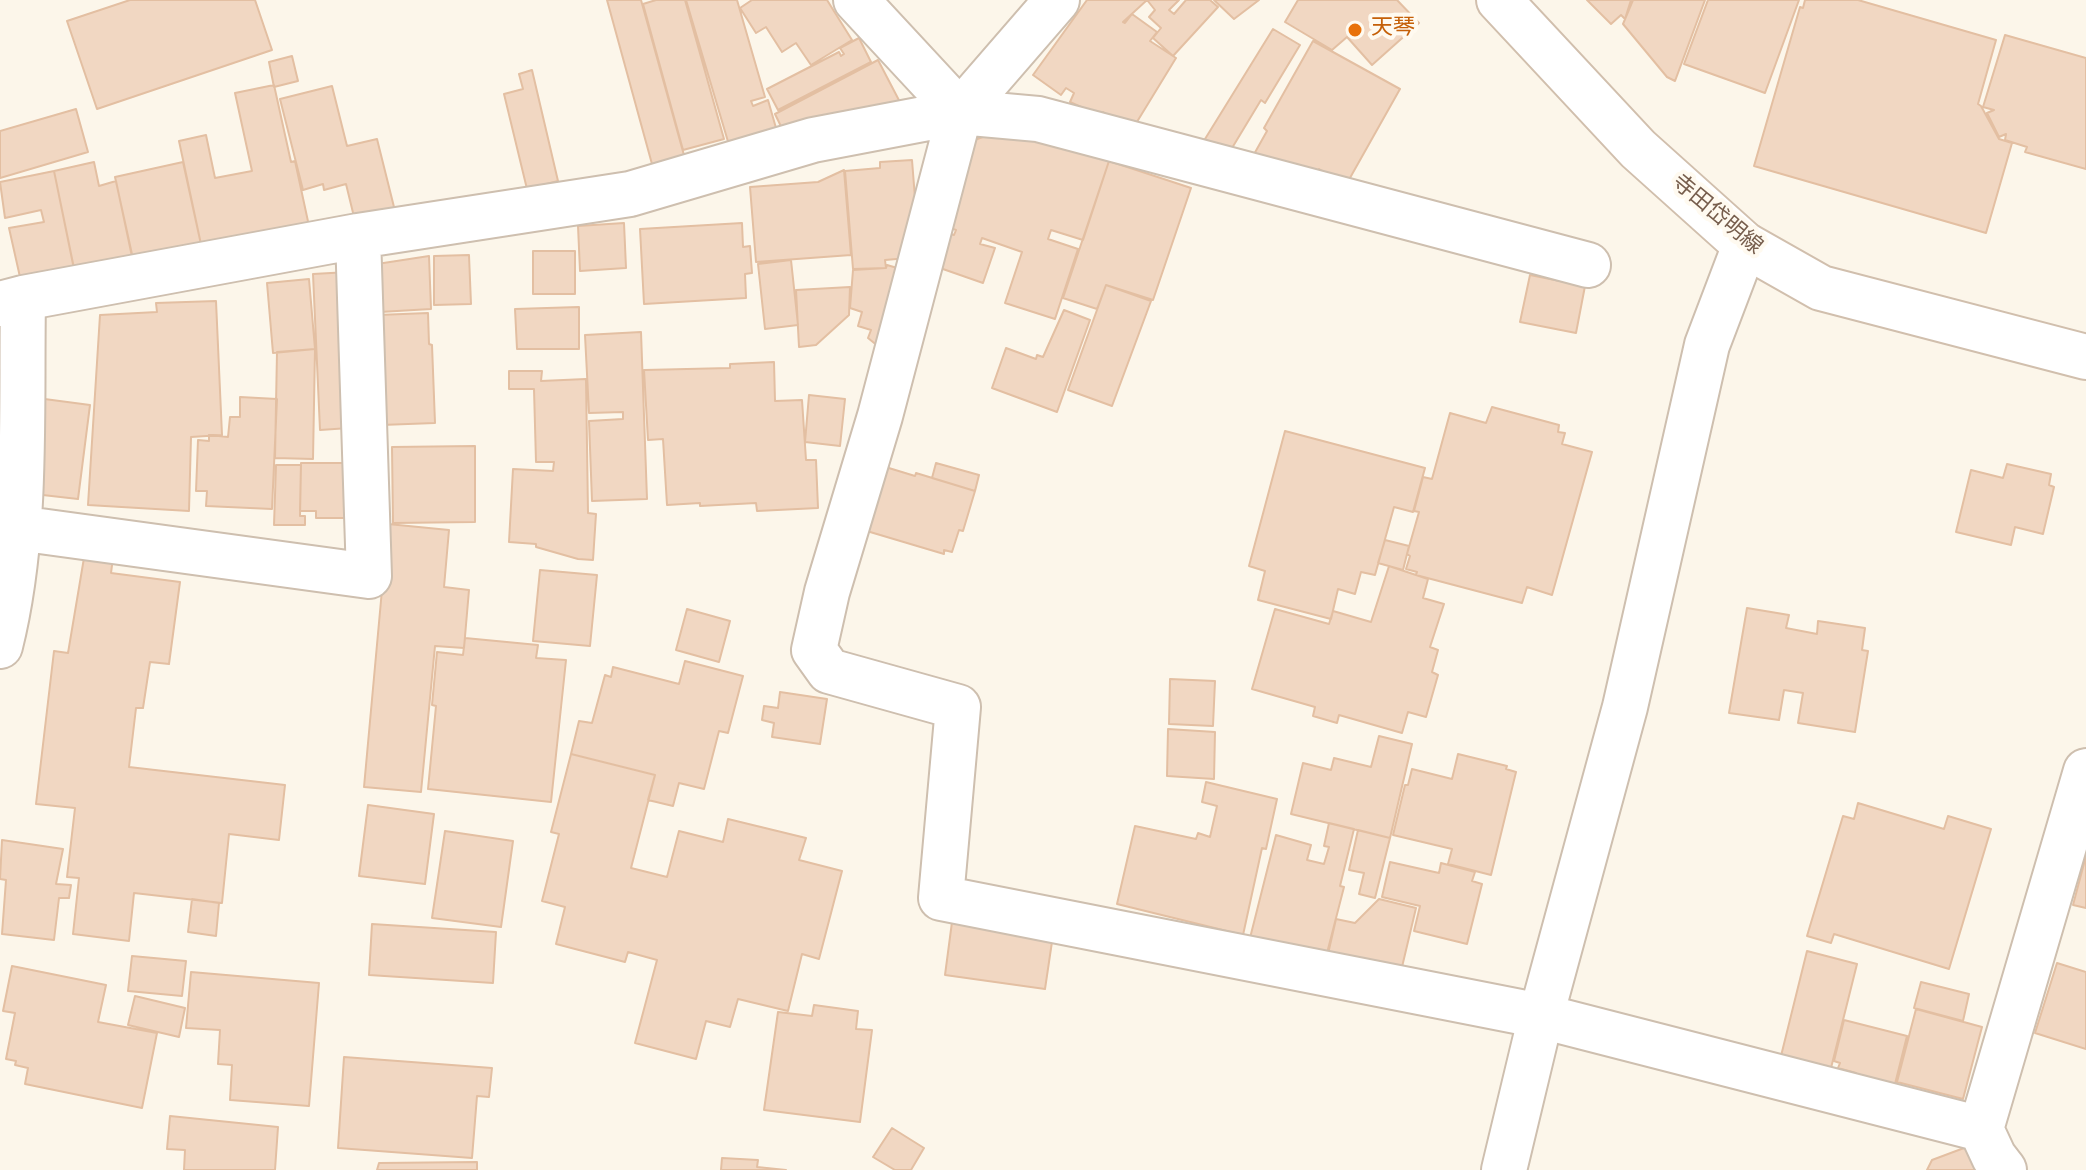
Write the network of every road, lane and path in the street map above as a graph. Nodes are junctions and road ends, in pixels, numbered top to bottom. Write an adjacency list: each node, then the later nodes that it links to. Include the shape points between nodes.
1 (856, 0): 4 (street)
2 (1057, 0): 4 (street)
3 (1499, 0): 6 (street, 寺田岱明線, via 1638,149)
4 (960, 112): 5 (street, via 813,140 630,194); 7 (street, via 1038,119); 13 (street, via 814,650 829,671 958,707 941,898)
5 (358, 236): 8 (street); 10 (street, via 369,576)
6 (1745, 245): 9 (street, 寺田岱明線, via 1821,288); 13 (street, via 1707,345 1625,707)
7 (1588, 265)
8 (12, 301): 10 (street)
9 (2086, 357)
10 (18, 528): 11 (street)
11 (0, 646)
12 (2086, 771): 14 (street)
13 (1541, 1016): 14 (street); 15 (street)
14 (1981, 1129): 16 (street)
15 (1504, 1170)
16 (2004, 1170)

